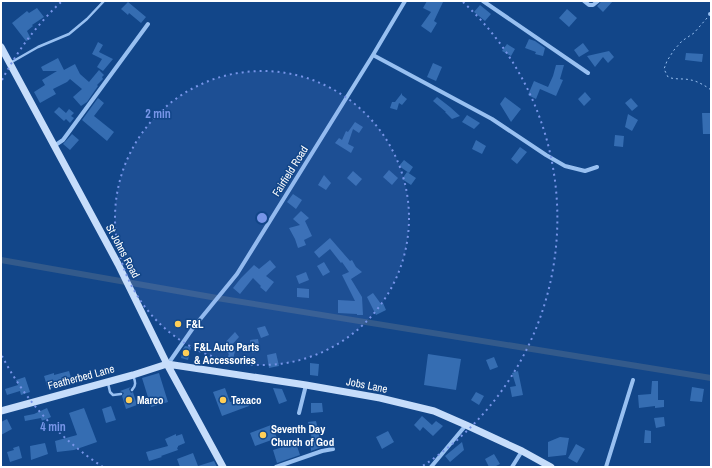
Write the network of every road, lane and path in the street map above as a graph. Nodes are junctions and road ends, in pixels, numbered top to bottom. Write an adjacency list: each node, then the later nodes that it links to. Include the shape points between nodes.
1 (104, 1): 10 (lane, via 69,34)
2 (405, 1): 9 (street, Fairfield Road)
3 (483, 1): 11 (street)
4 (584, 1): 5 (street, via 588,5)
5 (598, 1)
6 (711, 14): 12 (path, via 674,50 664,69 668,77 691,80)
7 (148, 24): 13 (street, via 63,140)
8 (1, 47): 10 (main road, St Johns Road)
9 (373, 55): 14 (street, via 492,119 565,166 585,171); 15 (street, Fairfield Road, via 237,274)
10 (9, 63): 13 (main road, St Johns Road)
11 (588, 73)
12 (711, 90)
13 (54, 146): 15 (main road, St Johns Road, via 118,264)
14 (597, 167)
15 (167, 364): 16 (main road, Featherbed Lane); 19 (main road, Jobs Lane); 27 (main road, St Johns Road)
16 (133, 375): 18 (main road, Featherbed Lane); 20 (lane, via 136,383)
17 (632, 380): 32 (street)
18 (107, 382): 21 (lane, via 113,395); 22 (main road, Featherbed Lane)
19 (306, 385): 23 (street); 24 (main road, Jobs Lane, via 434,411)
20 (132, 390)
21 (121, 394)
22 (1, 411)
23 (299, 413)
24 (466, 425): 26 (main road, Jobs Lane); 29 (street)
25 (334, 449): 28 (street)
26 (522, 451): 30 (street); 31 (main road, Jobs Lane)
27 (223, 467)
28 (276, 467)
29 (431, 467)
30 (512, 467)
31 (551, 467)
32 (606, 467)

